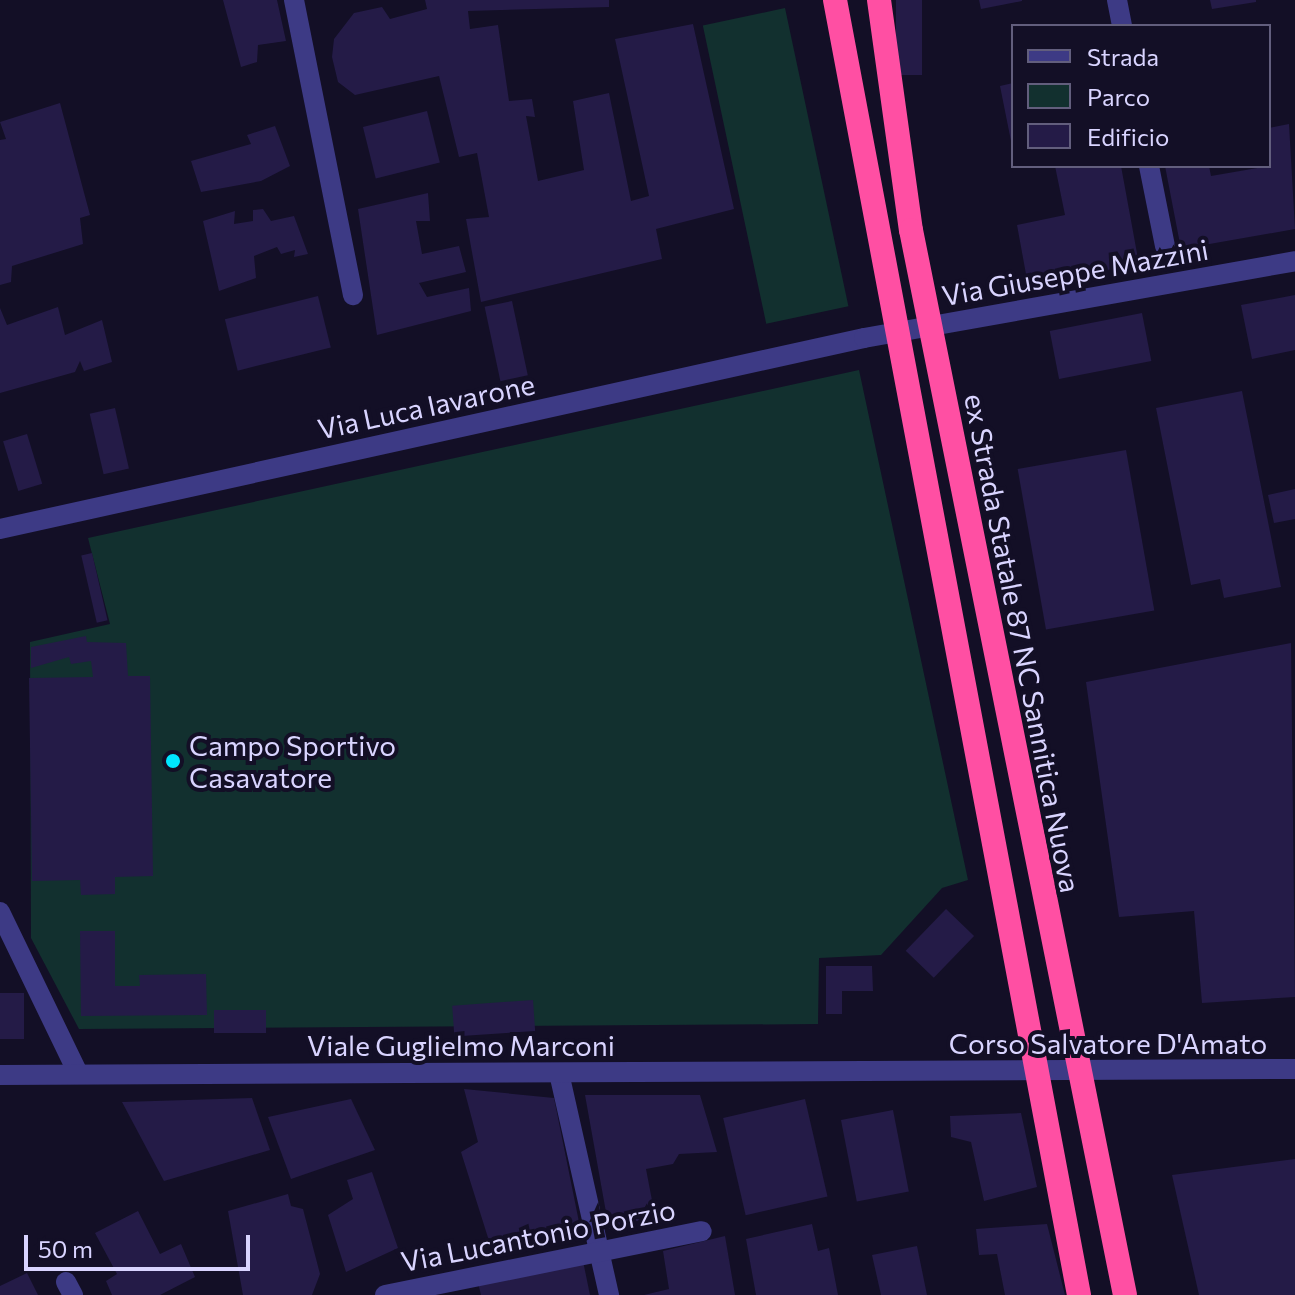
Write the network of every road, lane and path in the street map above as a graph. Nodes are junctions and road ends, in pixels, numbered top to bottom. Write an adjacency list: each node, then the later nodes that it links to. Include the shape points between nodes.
1 (294, 0): 9 (street)
2 (835, 0): 22 (highway, bridge)
3 (879, 0): 23 (highway, ex Strada Statale 87 NC Sannitica Nuova, bridge, via 911,230)
4 (1117, 0): 5 (street)
5 (1122, 24)
6 (1149, 168): 7 (street)
7 (1165, 246)
8 (1295, 261): 10 (street, Via Giuseppe Mazzini)
9 (353, 295)
10 (864, 338): 11 (street, Via Luca Iavarone)
11 (0, 529)
12 (0, 912): 14 (street)
13 (1295, 1069): 16 (street, Corso Salvatore D'Amato)
14 (78, 1073): 15 (street, Viale Guglielmo Marconi); 17 (street, Viale Guglielmo Marconi)
15 (559, 1073): 16 (street, Viale Guglielmo Marconi); 19 (street)
16 (922, 1073)
17 (0, 1075)
18 (702, 1231): 19 (street, Via Lucantonio Porzio)
19 (598, 1247): 20 (street, Via Lucantonio Porzio); 21 (street)
20 (385, 1295)
21 (609, 1295)
22 (1079, 1295)
23 (1125, 1295)

